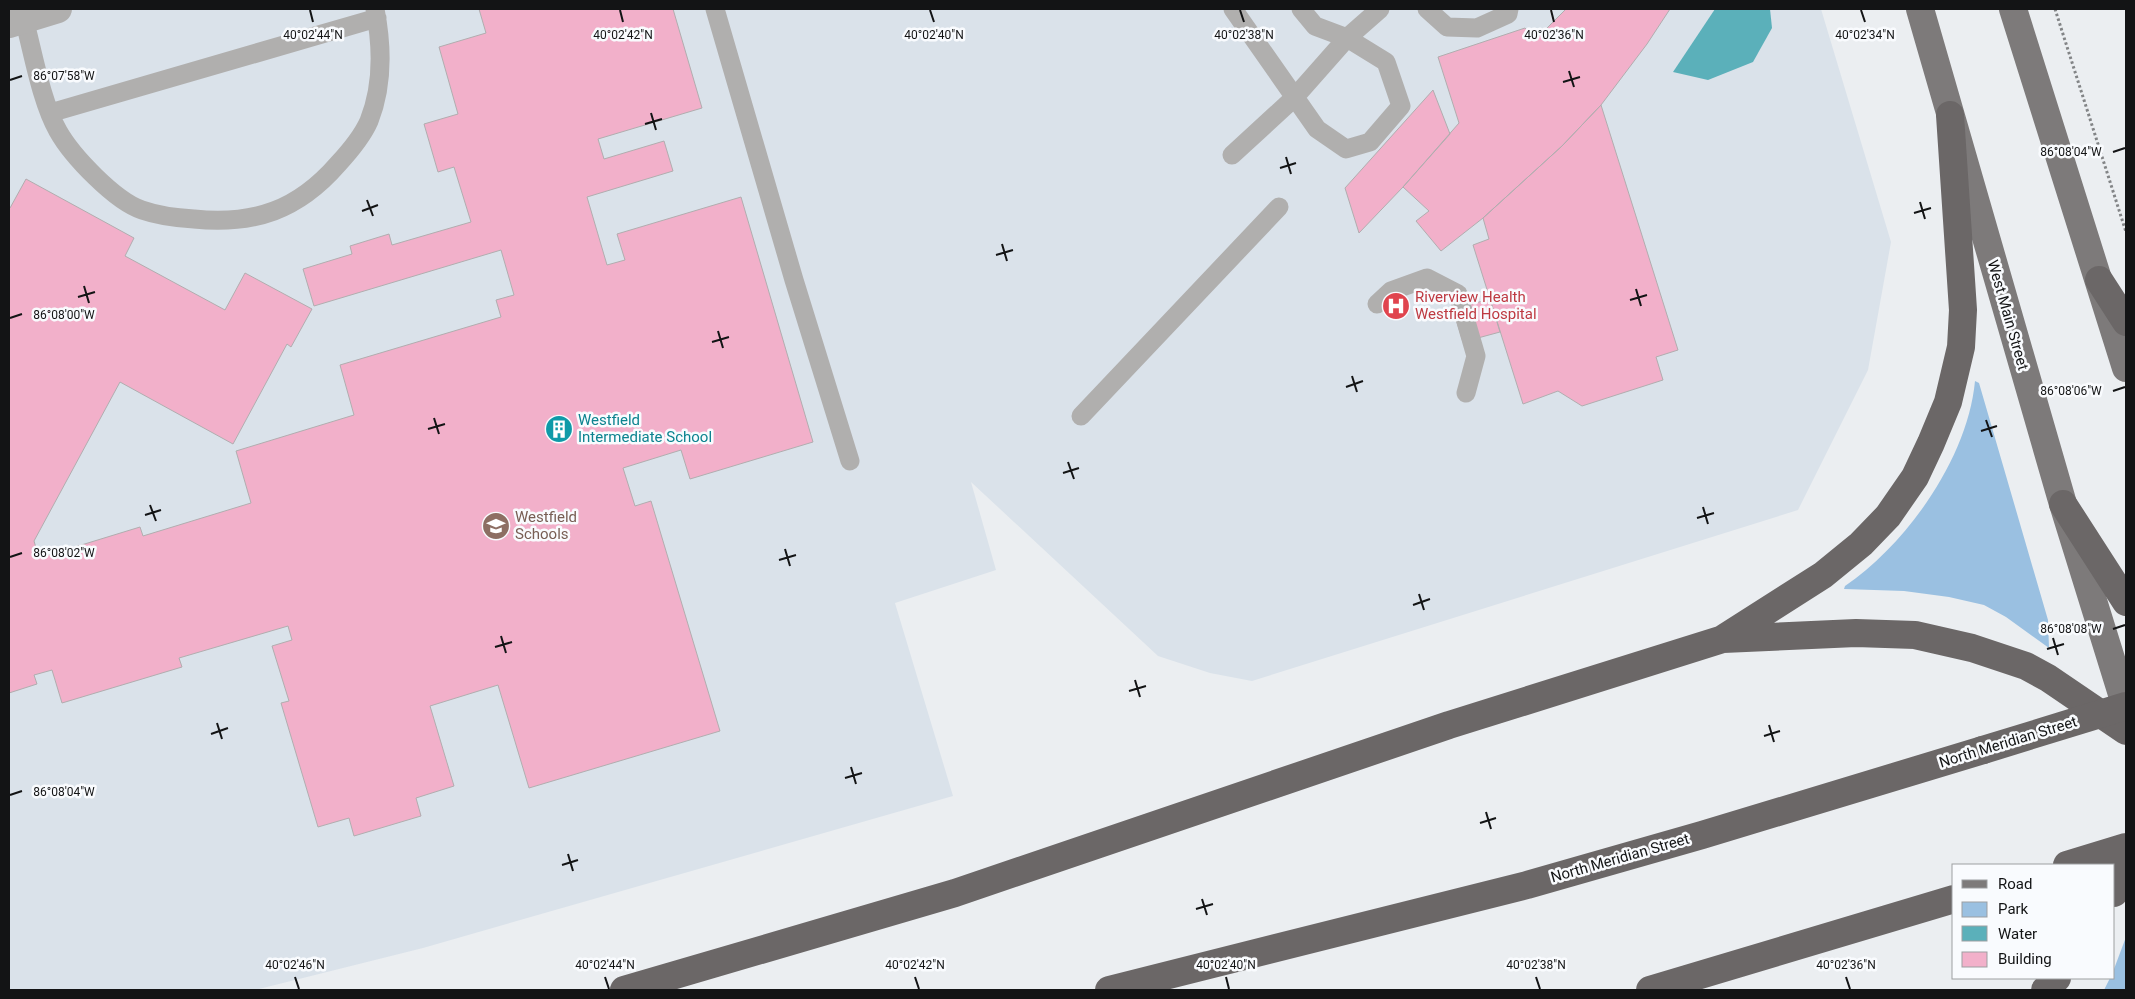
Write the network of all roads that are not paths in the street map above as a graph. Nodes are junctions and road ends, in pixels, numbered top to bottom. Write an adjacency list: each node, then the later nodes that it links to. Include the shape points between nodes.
1 (58, 9): 11 (street)
2 (715, 9): 24 (lane)
3 (1233, 9): 13 (lane)
4 (1301, 9): 12 (lane, via 1315,26)
5 (1380, 9): 12 (lane)
6 (1428, 9): 7 (lane, via 1447,27 1477,28 1508,14)
7 (1509, 9)
8 (1920, 9): 15 (main road, West Main Street)
9 (2013, 9): 18 (main road)
10 (376, 13): 14 (lane); 14 (lane, via 380,54 378,89 369,121 327,177 301,198 272,212 224,222 170,217 140,210 90,173 57,130)
11 (18, 17): 14 (lane)
12 (1347, 38): 13 (lane); 13 (lane, via 1386,62 1402,106 1370,142 1346,149 1317,129)
13 (1294, 98): 16 (lane)
14 (50, 114)
15 (1950, 115): 25 (main road, West Main Street); 27 (highway, via 1963,310 1961,346 1948,402 1931,443 1915,477 1888,516 1861,544 1823,575)
16 (1232, 155)
17 (1279, 207): 23 (lane)
18 (2099, 280): 20 (highway); 21 (main road)
19 (1377, 304): 22 (lane, via 1391,291 1427,278 1458,294 1476,356)
20 (2126, 322)
21 (2126, 368)
22 (1466, 393)
23 (1081, 416)
24 (850, 461)
25 (2063, 504): 26 (highway); 28 (main road, West Main Street)
26 (2126, 602)
27 (1723, 639): 29 (highway, via 1915,635 1972,648 2026,666); 36 (highway, via 1449,725 955,893)
28 (2126, 706): 37 (highway, North Meridian Street, bridge, via 1527,885)
29 (2126, 731)
30 (2126, 847): 32 (highway)
31 (2126, 863): 33 (highway)
32 (2070, 864)
33 (2115, 890)
34 (1952, 901): 38 (highway)
35 (2056, 979): 39 (highway)
36 (624, 990)
37 (1109, 990)
38 (1650, 990)
39 (2045, 990)

